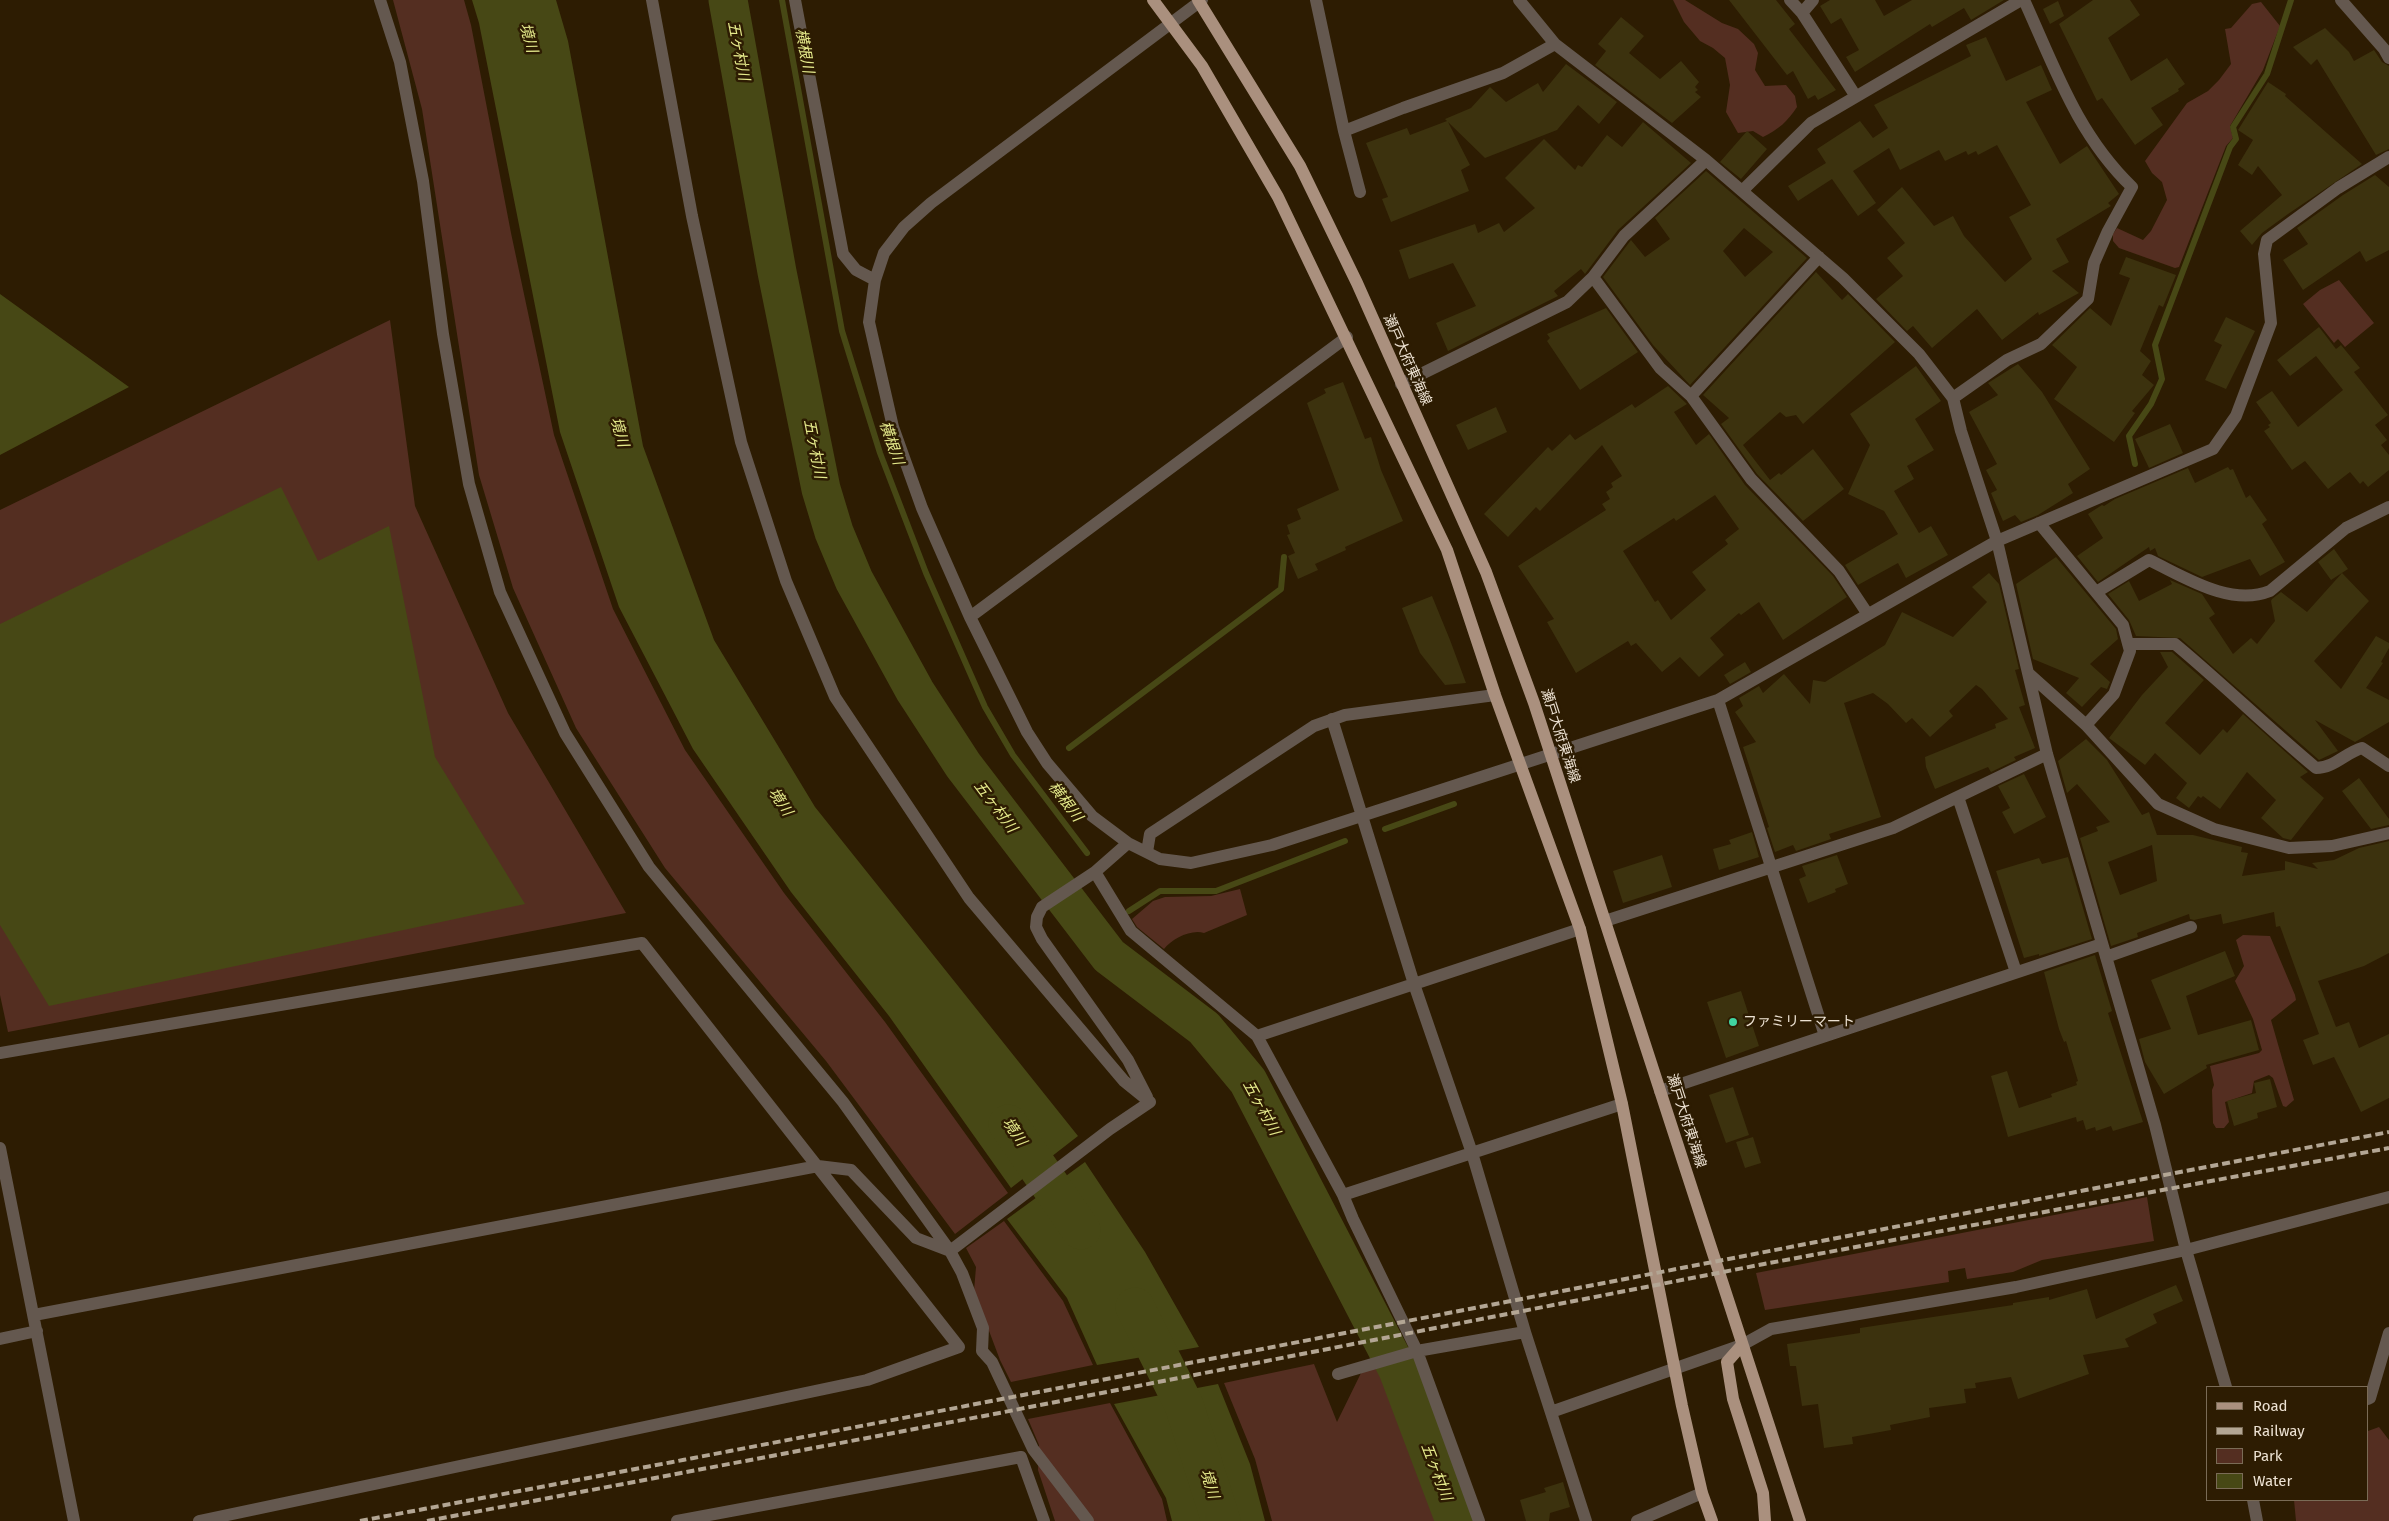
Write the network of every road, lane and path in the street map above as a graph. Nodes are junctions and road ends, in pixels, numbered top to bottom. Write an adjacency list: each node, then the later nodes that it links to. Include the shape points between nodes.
1 (380, 0): 71 (street, via 400,62 423,182 443,334 469,484 500,592 564,733 649,867 843,1102)
2 (652, 0): 63 (street, via 692,216 740,442 786,581 835,697 969,898 1124,1081)
3 (796, 0): 24 (street, via 843,254 856,270)
4 (1153, 0): 13 (main road)
5 (1316, 0): 17 (street)
6 (1519, 0): 14 (street)
7 (1790, 0): 12 (street)
8 (1813, 0): 12 (street)
9 (2341, 0): 15 (street)
10 (1200, 1): 13 (street); 26 (main road, 瀬戸大府東海線, via 1300,166 1357,283)
11 (2016, 2): 16 (street); 28 (street, via 2076,116 2108,165 2132,187 2094,263 2088,299 2041,344 2007,360)
12 (1802, 13): 16 (street)
13 (1170, 24): 24 (street, via 904,226 884,252); 25 (main road, via 1202,66 1278,197)
14 (1555, 44): 17 (street, via 1503,73); 19 (street)
15 (2389, 58)
16 (1855, 95): 20 (street, via 1811,123)
17 (1344, 131): 21 (street)
18 (2389, 157): 30 (street, via 2338,188 2266,240 2264,254 2271,322 2236,416 2213,448)
19 (1706, 160): 20 (street); 23 (street, via 1624,236)
20 (1742, 191): 22 (street)
21 (1360, 192)
22 (1819, 257): 27 (street); 28 (street, via 1919,354)
23 (1593, 277): 26 (street, via 1567,302); 27 (street, via 1660,368)
24 (876, 280): 34 (street, via 869,322 893,427 922,508)
25 (1347, 337): 34 (street); 37 (main road, via 1447,550)
26 (1401, 384): 41 (main road, 瀬戸大府東海線, via 1486,572)
27 (1690, 396): 33 (street, via 1751,479 1839,571)
28 (1953, 398): 31 (street)
29 (2389, 507): 32 (street, via 2346,528 2270,591 2259,596 2230,595 2149,560)
30 (2040, 523): 31 (street); 32 (street)
31 (1997, 541): 33 (street); 36 (street)
32 (2098, 591): 35 (street, via 2123,625)
33 (1867, 614): 38 (street)
34 (970, 617): 48 (street, via 1027,732 1047,763 1092,816)
35 (2128, 644): 40 (street, via 2130,652 2114,694); 44 (street, via 2175,644 2316,768 2327,768 2362,748)
36 (2028, 674): 40 (street); 42 (street)
37 (1495, 695): 39 (street, via 1345,715); 43 (main road)
38 (1718, 700): 41 (street); 50 (street)
39 (1332, 720): 46 (street); 49 (street, via 1314,726 1150,834)
40 (2086, 725): 47 (street, via 2158,804 2214,829 2289,848 2332,846)
41 (1550, 753): 43 (street); 52 (main road, 瀬戸大府東海線)
42 (2047, 754): 45 (street); 55 (street)
43 (1520, 764): 46 (street); 54 (main road)
44 (2389, 766)
45 (1958, 797): 50 (street, via 1893,828); 57 (street)
46 (1362, 816): 49 (street, via 1272,845 1191,863 1160,858); 58 (street)
47 (2389, 833)
48 (1128, 843): 49 (street); 51 (street)
49 (1147, 852)
50 (1771, 867): 52 (street); 60 (street)
51 (1091, 874): 59 (street, via 1132,931); 63 (street, via 1042,908 1036,927 1128,1060)
52 (1605, 921): 62 (main road, 瀬戸大府東海線)
53 (2191, 927): 56 (street)
54 (1580, 929): 58 (street); 64 (main road)
55 (2102, 944): 56 (street); 57 (street)
56 (2106, 957): 70 (street, via 2155,1125)
57 (2016, 972): 60 (street)
58 (1414, 984): 59 (street); 66 (street)
59 (1257, 1036): 68 (street)
60 (1825, 1036): 62 (street)
61 (0, 1053): 67 (street, via 642,943)
62 (1660, 1091): 77 (main road, 瀬戸大府東海線)
63 (1150, 1102): 71 (street)
64 (1622, 1104): 66 (street); 81 (main road)
65 (0, 1153): 72 (street)
66 (1472, 1153): 68 (street); 74 (street)
67 (818, 1166): 71 (street, via 851,1170 916,1238); 72 (street); 78 (street)
68 (1343, 1195): 80 (street)
69 (2389, 1197): 70 (street)
70 (2186, 1250): 77 (street, via 2016,1288 1771,1329); 83 (street)
71 (950, 1251): 79 (street, via 983,1328)
72 (34, 1315): 73 (street)
73 (37, 1332): 76 (street); 90 (street)
74 (1525, 1332): 80 (street); 85 (street)
75 (2389, 1333): 84 (street)
76 (0, 1339)
77 (1742, 1345): 81 (street); 99 (main road, via 1727,1362 1728,1371 1732,1399 1762,1493); 100 (main road, 瀬戸大府東海線)
78 (959, 1347): 79 (street); 91 (street, via 867,1380)
79 (982, 1351): 86 (street, via 992,1362)
80 (1416, 1351): 82 (street); 95 (street)
81 (1675, 1368): 85 (street); 88 (main road)
82 (1338, 1374)
83 (2226, 1386)
84 (2369, 1398)
85 (1551, 1412): 96 (street)
86 (1033, 1449): 87 (street); 94 (street)
87 (1020, 1457): 92 (street); 93 (street)
88 (1702, 1493): 97 (street); 98 (main road)
89 (2253, 1501): 101 (street)
90 (74, 1521)
91 (199, 1521)
92 (677, 1521)
93 (1044, 1521)
94 (1088, 1521)
95 (1479, 1521)
96 (1586, 1521)
97 (1637, 1521)
98 (1712, 1521)
99 (1765, 1521)
100 (1800, 1521)
101 (2257, 1521)

